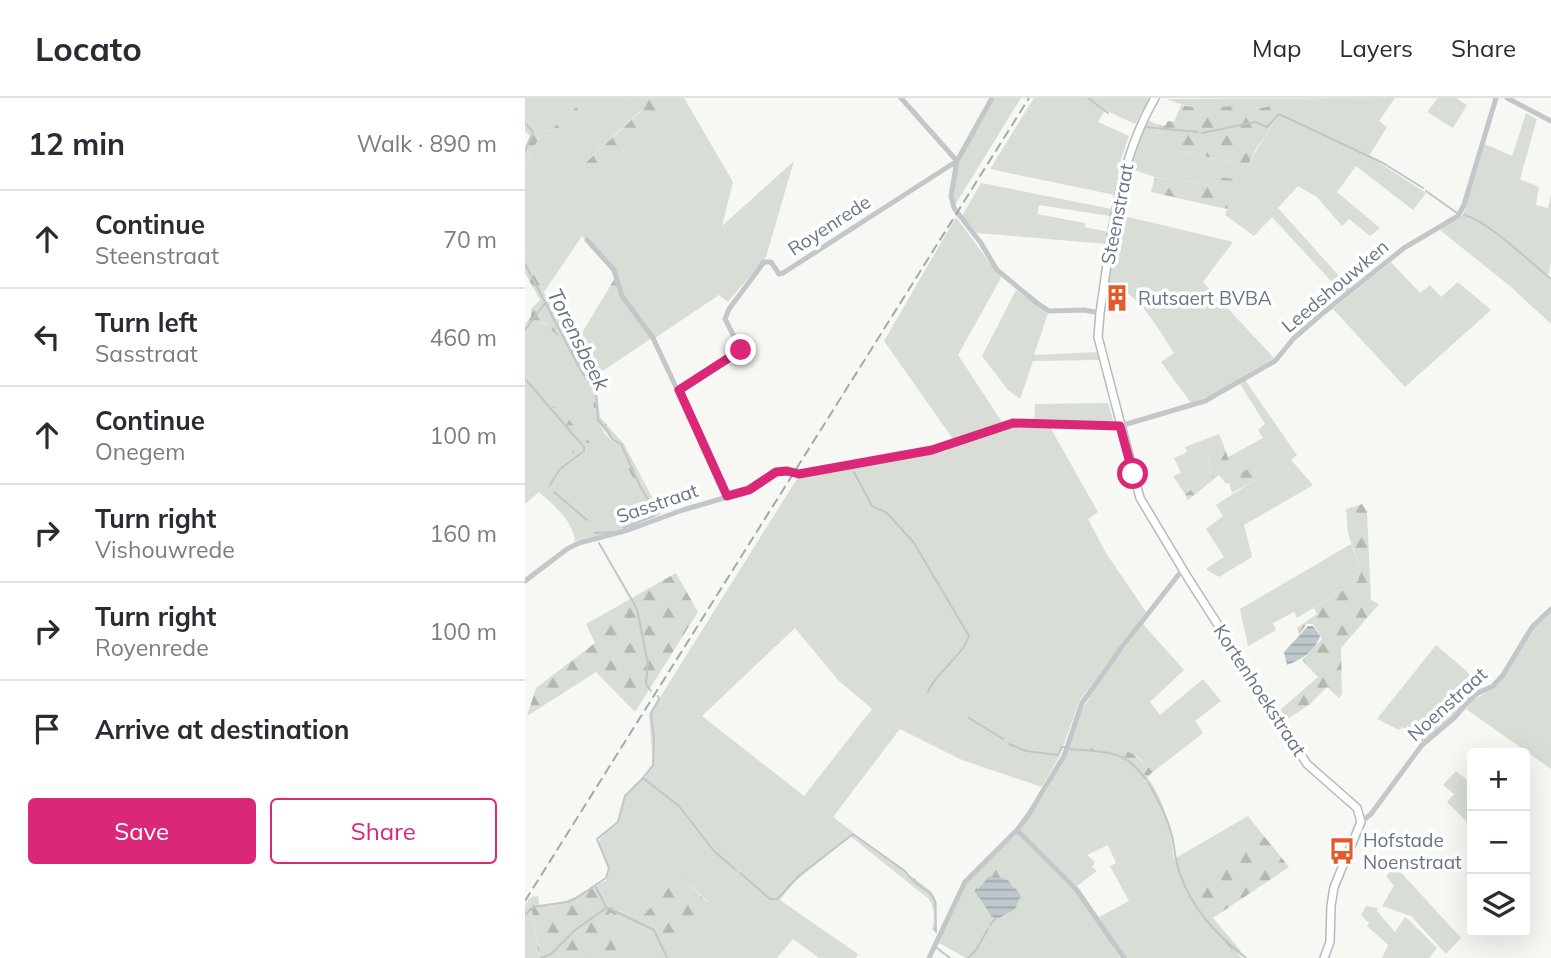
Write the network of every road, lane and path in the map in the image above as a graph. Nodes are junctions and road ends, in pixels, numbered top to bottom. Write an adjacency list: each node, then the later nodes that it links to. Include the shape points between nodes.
1 (901, 98): 7 (street)
2 (992, 98): 7 (street)
3 (1155, 98): 9 (street, Steenstraat, via 1128,155)
4 (1496, 98): 11 (street, Leedshouwken, via 1458,216 1404,248 1294,338 1275,361 1205,401)
5 (1507, 98): 6 (street)
6 (1551, 121)
7 (957, 161): 9 (street, via 952,205 997,270 1049,311); 10 (street, Royenrede, via 783,273 771,262 764,262 726,316 741,350)
8 (587, 240): 10 (street, via 614,270 622,296 653,338)
9 (1100, 313): 11 (street, Steenstraat, via 1098,337)
10 (679, 390): 12 (street)
11 (1120, 426): 12 (street, Sasstraat, via 1013,423 916,454 799,474 776,472 749,490); 13 (street, Steenstraat, via 1140,498)
12 (727, 496): 14 (street, Sasstraat, via 567,549)
13 (1183, 569): 16 (street, Kortenhoekstraat, via 1307,764 1357,808); 17 (street, via 1082,703 1064,756)
14 (525, 582)
15 (1551, 608): 16 (street, Noenstraat, via 1532,626 1503,675 1422,745)
16 (1361, 822): 20 (street, via 1334,887 1330,942)
17 (1017, 830): 18 (street, via 965,882); 19 (street, via 1076,889)
18 (929, 958)
19 (1124, 958)
20 (1324, 958)

